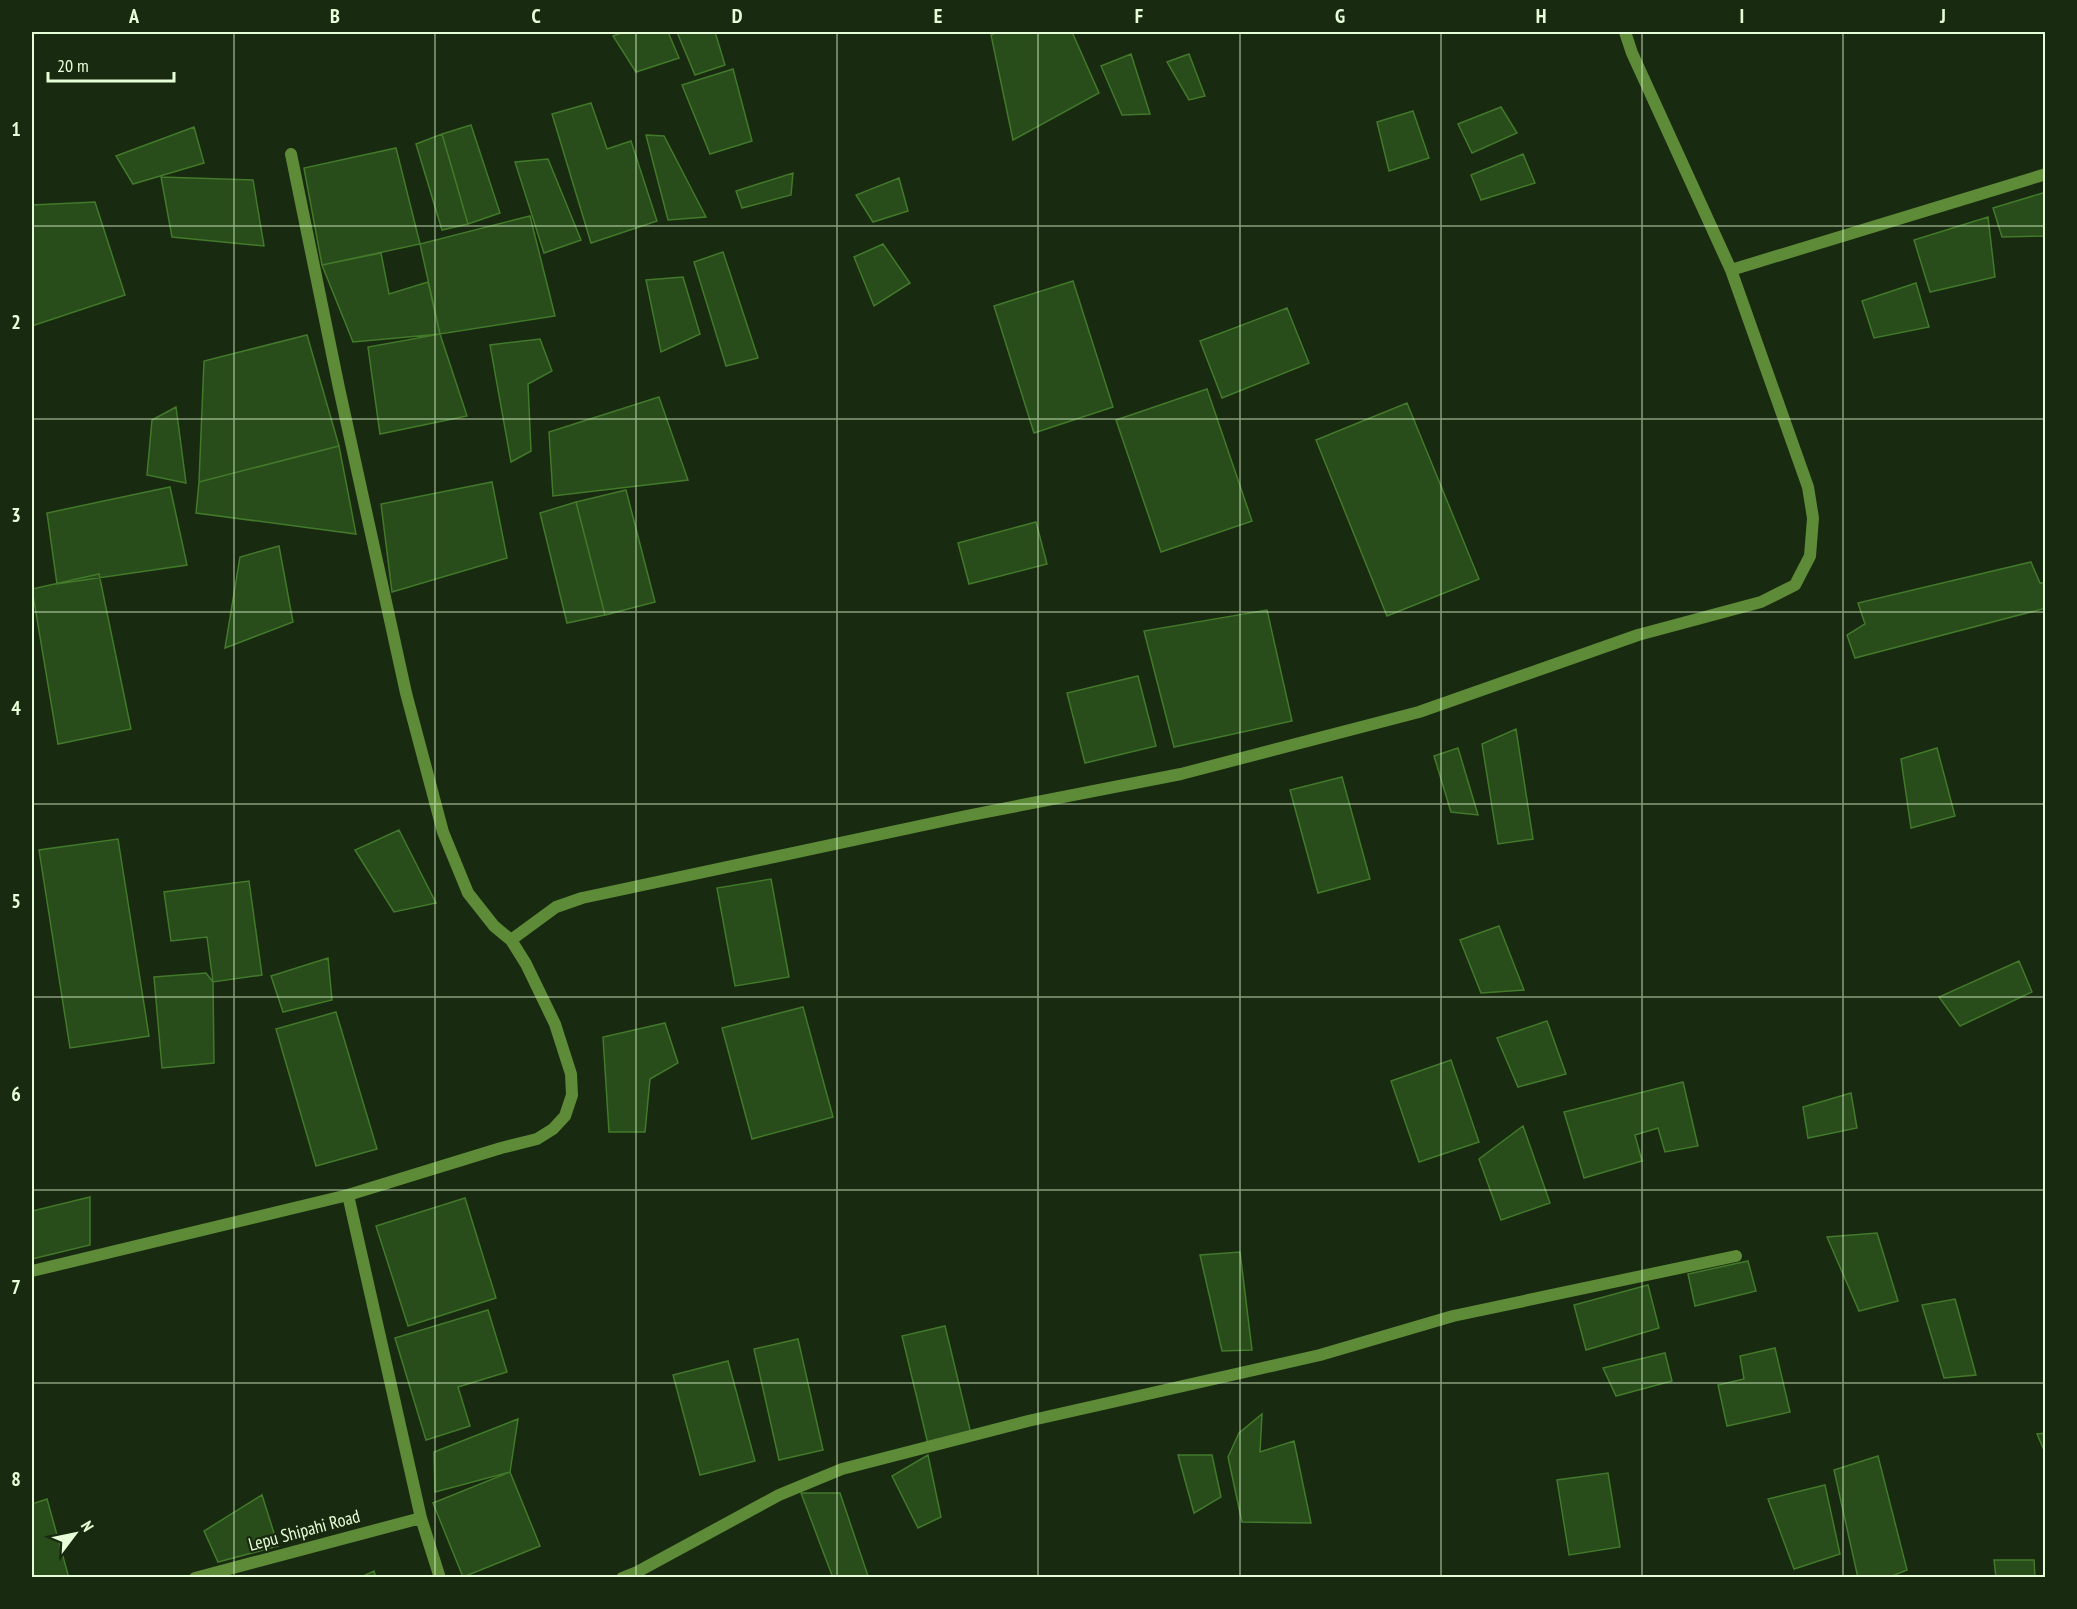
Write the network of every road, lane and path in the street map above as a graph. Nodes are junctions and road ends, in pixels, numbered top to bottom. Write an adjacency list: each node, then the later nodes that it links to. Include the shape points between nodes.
1 (1625, 32): 4 (street)
2 (291, 154): 5 (street, via 406,693 443,832 468,893 494,926)
3 (2046, 174): 4 (street)
4 (1731, 270): 5 (street, via 1808,487 1813,518 1810,556 1795,585 1761,602 1638,635 1419,712 1182,774 582,898 556,907)
5 (511, 940): 6 (street, via 555,1024 571,1074 572,1095 565,1116 537,1139)
6 (348, 1195): 8 (street); 9 (street)
7 (1736, 1256): 12 (street, via 1453,1316 1320,1355 1028,1421 842,1469 779,1495)
8 (32, 1271)
9 (421, 1518): 10 (street, Lepu Shipahi Road); 11 (street)
10 (195, 1578)
11 (440, 1578)
12 (622, 1578)

